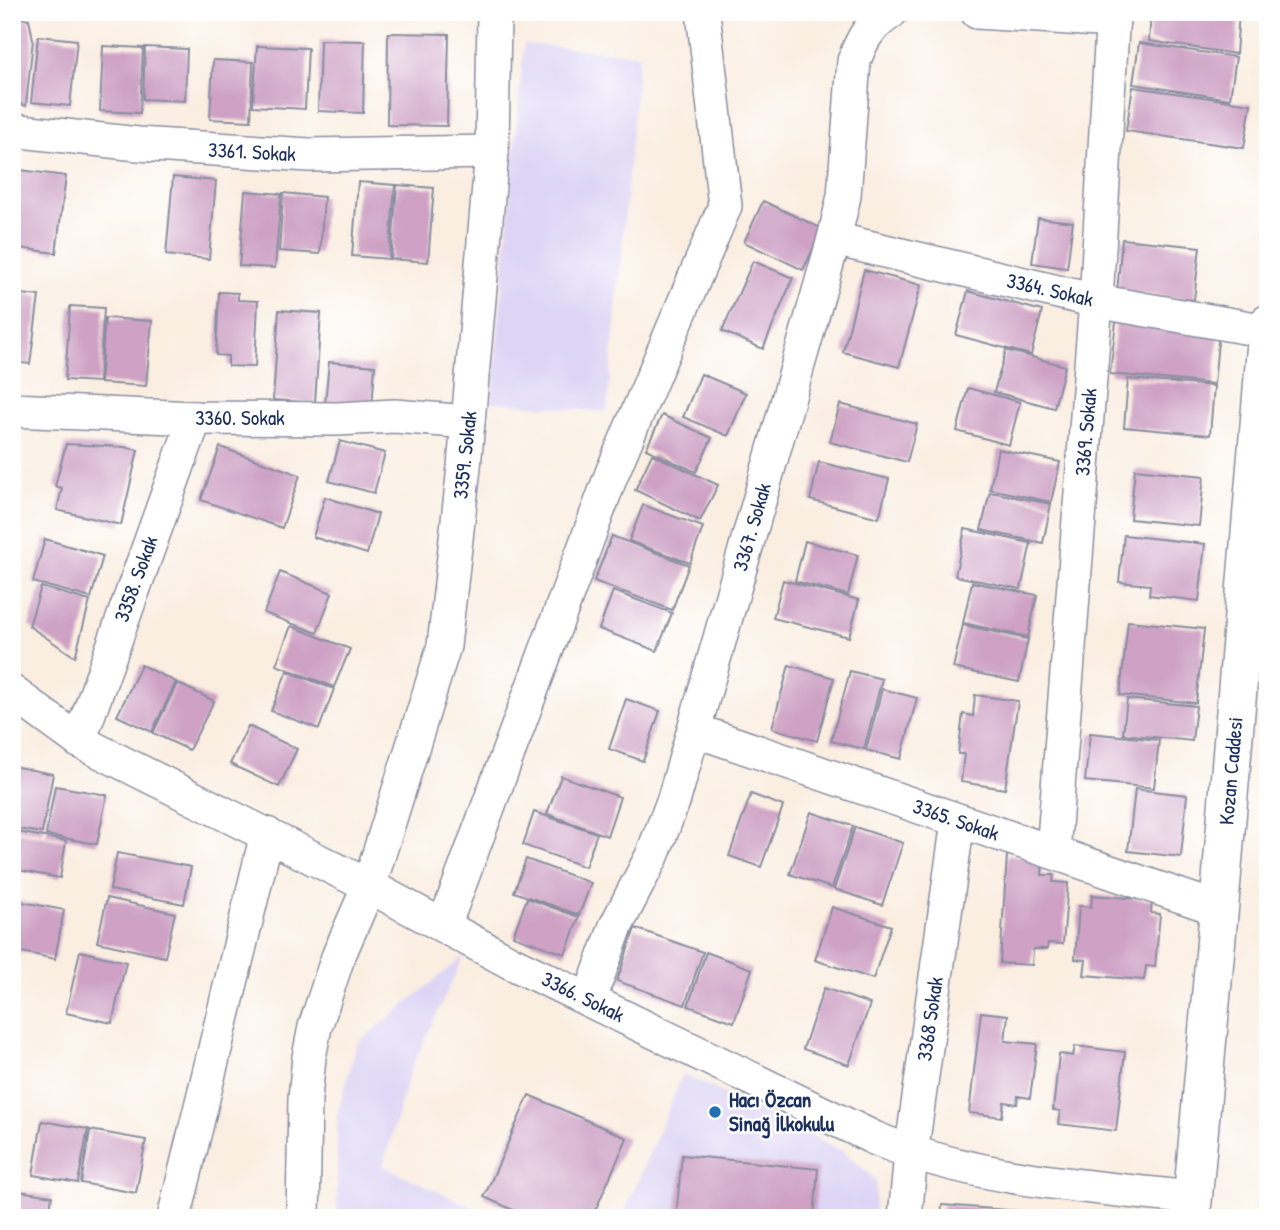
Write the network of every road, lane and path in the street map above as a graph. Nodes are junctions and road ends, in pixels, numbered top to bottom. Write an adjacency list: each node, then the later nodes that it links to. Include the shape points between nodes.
1 (495, 12): 7 (street, 3359. Sokak)
2 (703, 12): 23 (street, via 725,206 612,473)
3 (891, 12): 8 (street, 3367. Sokak, via 872,25 854,61 844,196)
4 (976, 12): 5 (street)
5 (1113, 17): 9 (street, 3369. Sokak)
6 (12, 130): 7 (street, 3361. Sokak, via 309,155)
7 (492, 152): 14 (street, 3359. Sokak)
8 (834, 239): 9 (street, 3364. Sokak); 16 (street, 3367. Sokak)
9 (1096, 301): 11 (street, 3364. Sokak); 20 (street, 3369. Sokak)
10 (1268, 324): 11 (highway, Kozan Caddesi)
11 (1267, 331): 22 (highway, Kozan Caddesi)
12 (13, 413): 13 (street, 3360. Sokak)
13 (195, 418): 14 (street, 3360. Sokak, via 395,416); 17 (street, 3358. Sokak)
14 (468, 422): 21 (street, 3359. Sokak, via 444,646)
15 (12, 692): 17 (street, 3366. Sokak)
16 (694, 730): 18 (street, 3365. Sokak); 24 (street, 3367. Sokak, via 665,827 616,926)
17 (79, 741): 19 (street, 3366. Sokak)
18 (958, 821): 20 (street, 3365. Sokak); 25 (street, 3368 Sokak)
19 (267, 834): 21 (street, 3366. Sokak); 27 (street)
20 (1053, 852): 22 (street, 3365. Sokak)
21 (369, 886): 23 (street, 3366. Sokak); 28 (street, 3359. Sokak, via 338,957 315,1027 305,1098)
22 (1219, 909): 26 (highway, Kozan Caddesi)
23 (444, 926): 24 (street, 3366. Sokak)
24 (589, 1000): 25 (street, 3366. Sokak)
25 (911, 1154): 26 (street, 3366. Sokak); 29 (street, 3368 Sokak)
26 (1191, 1208)
27 (174, 1218)
28 (303, 1218)
29 (905, 1218)

